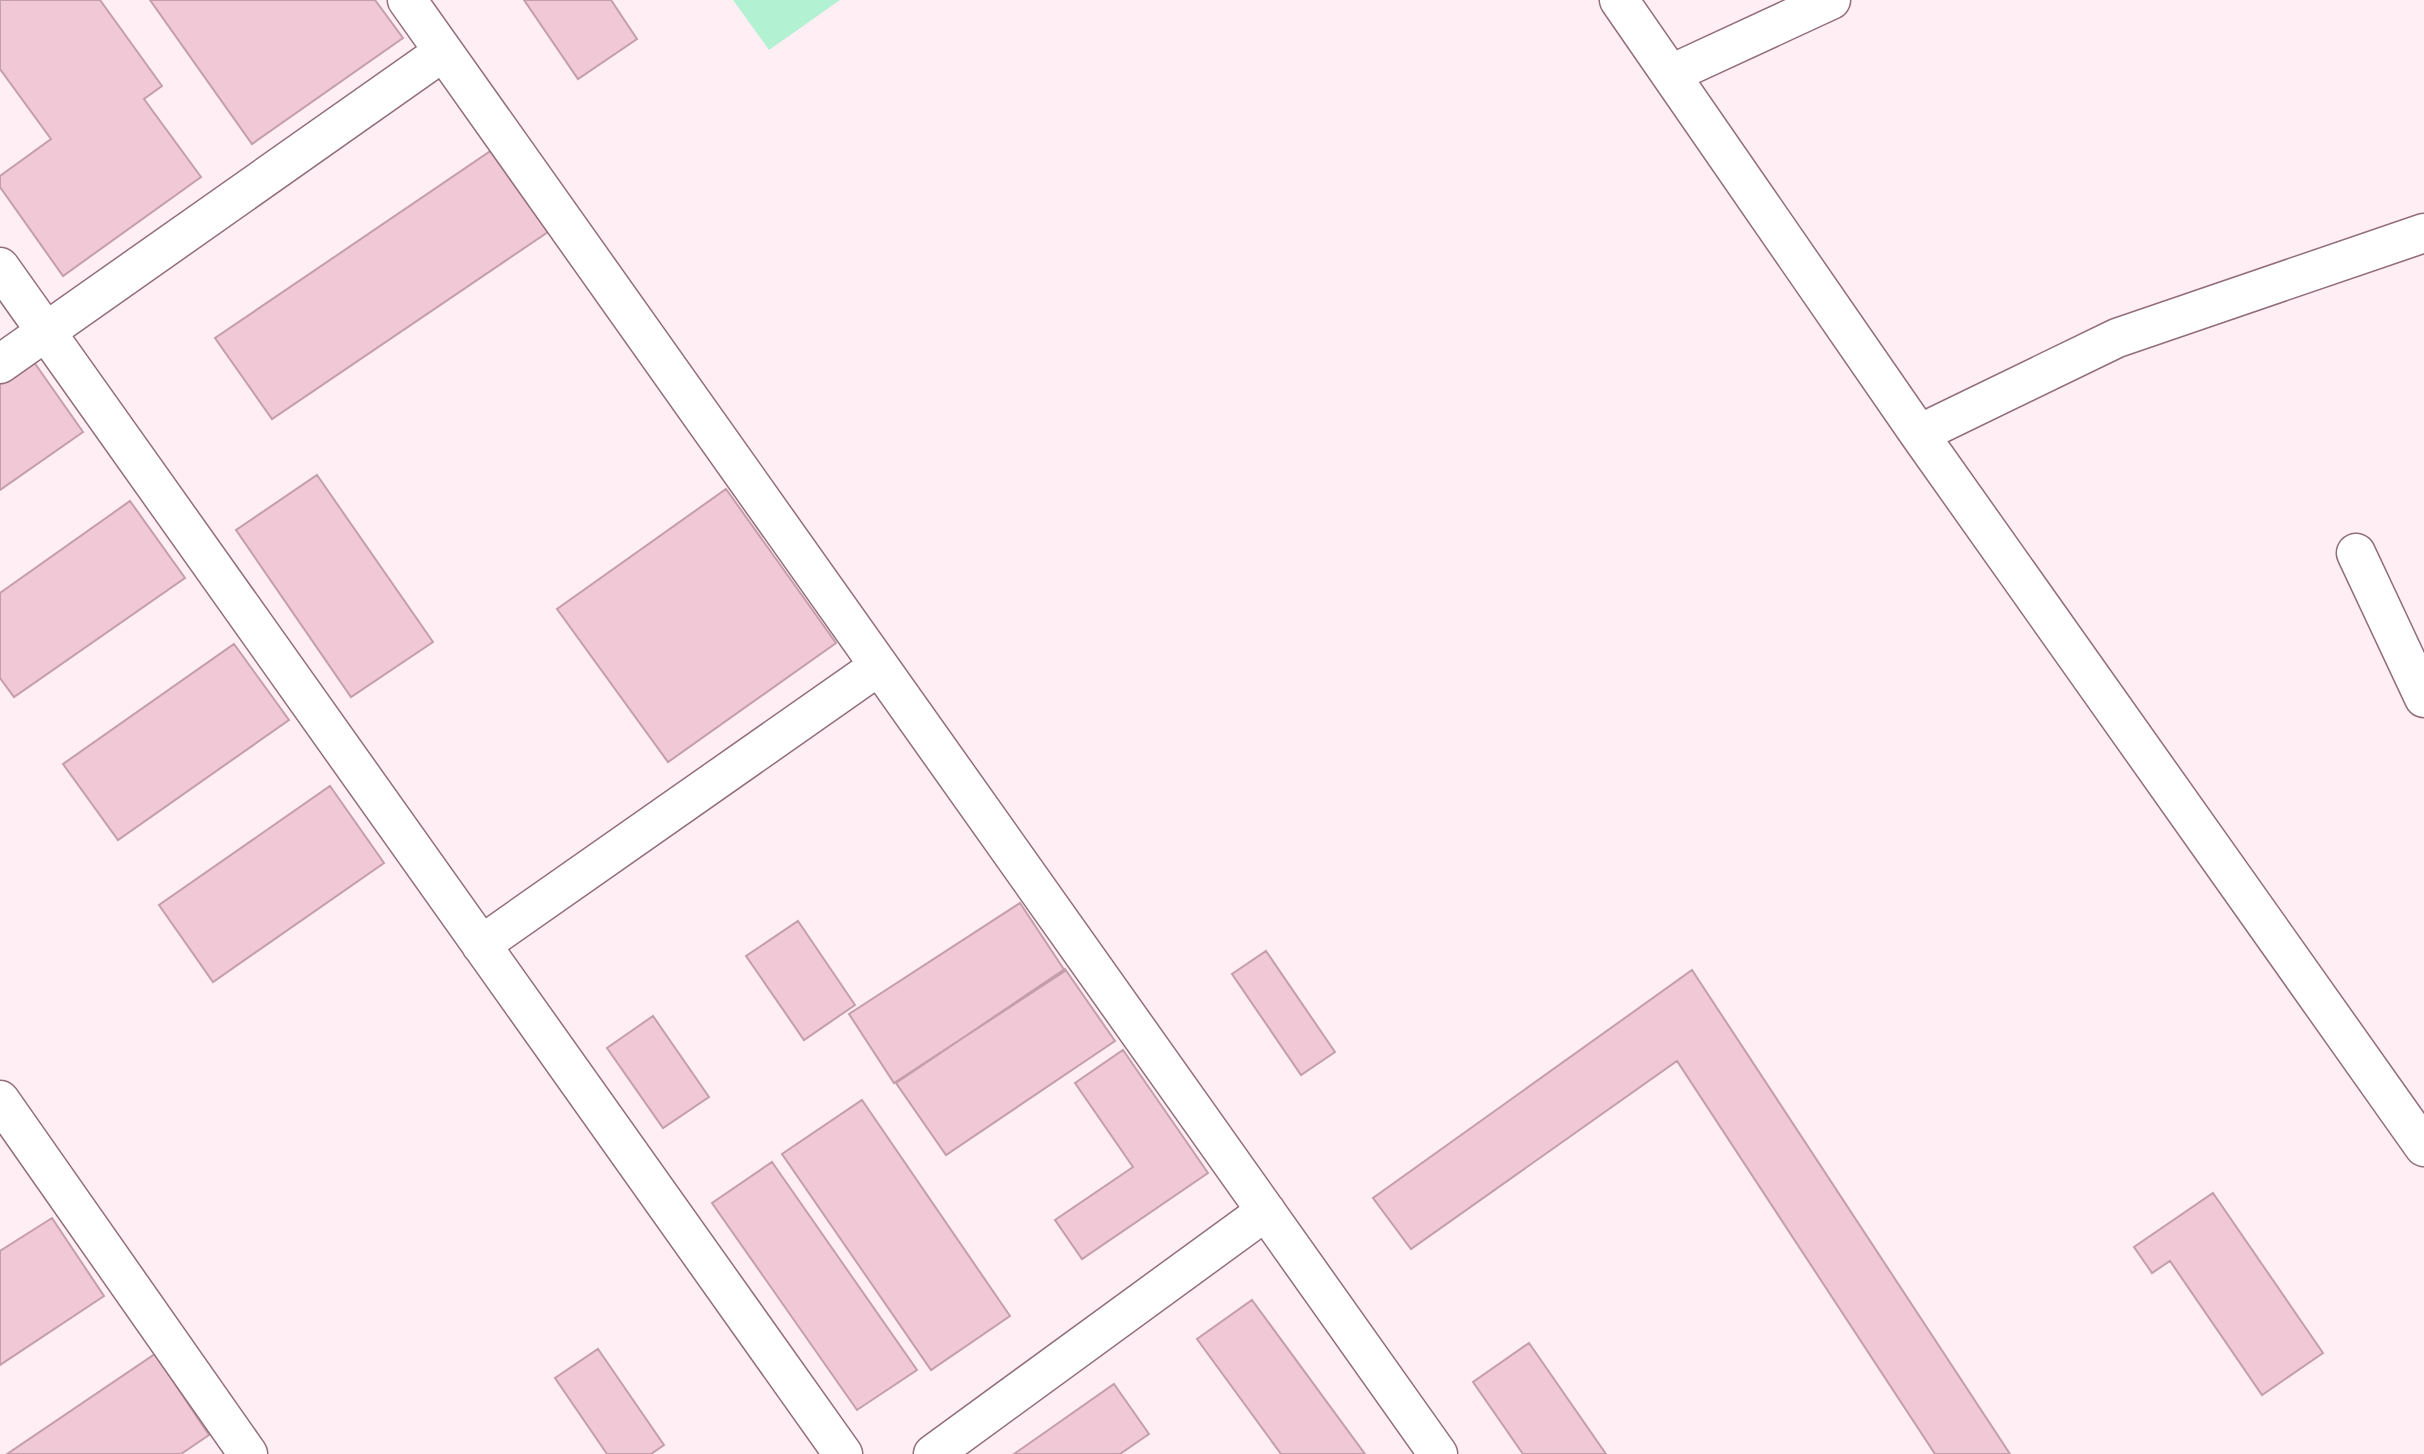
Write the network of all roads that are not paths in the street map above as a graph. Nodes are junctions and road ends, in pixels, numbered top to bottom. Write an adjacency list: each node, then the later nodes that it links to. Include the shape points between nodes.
1 (407, 0): 4 (street)
2 (1619, 0): 5 (street)
3 (1831, 0): 5 (street)
4 (443, 52): 8 (street); 12 (street)
5 (1671, 74): 10 (street)
6 (2424, 233): 10 (street, via 2117,338)
7 (0, 267): 8 (street)
8 (46, 332): 9 (street); 14 (street)
9 (0, 364)
10 (1919, 434): 16 (street)
11 (2356, 554): 13 (street)
12 (879, 666): 14 (street); 17 (street)
13 (2424, 698)
14 (481, 945): 19 (street)
15 (0, 1100): 18 (street)
16 (2424, 1147)
17 (1266, 1212): 20 (street); 21 (street)
18 (248, 1454)
19 (843, 1454)
20 (933, 1454)
21 (1438, 1454)

